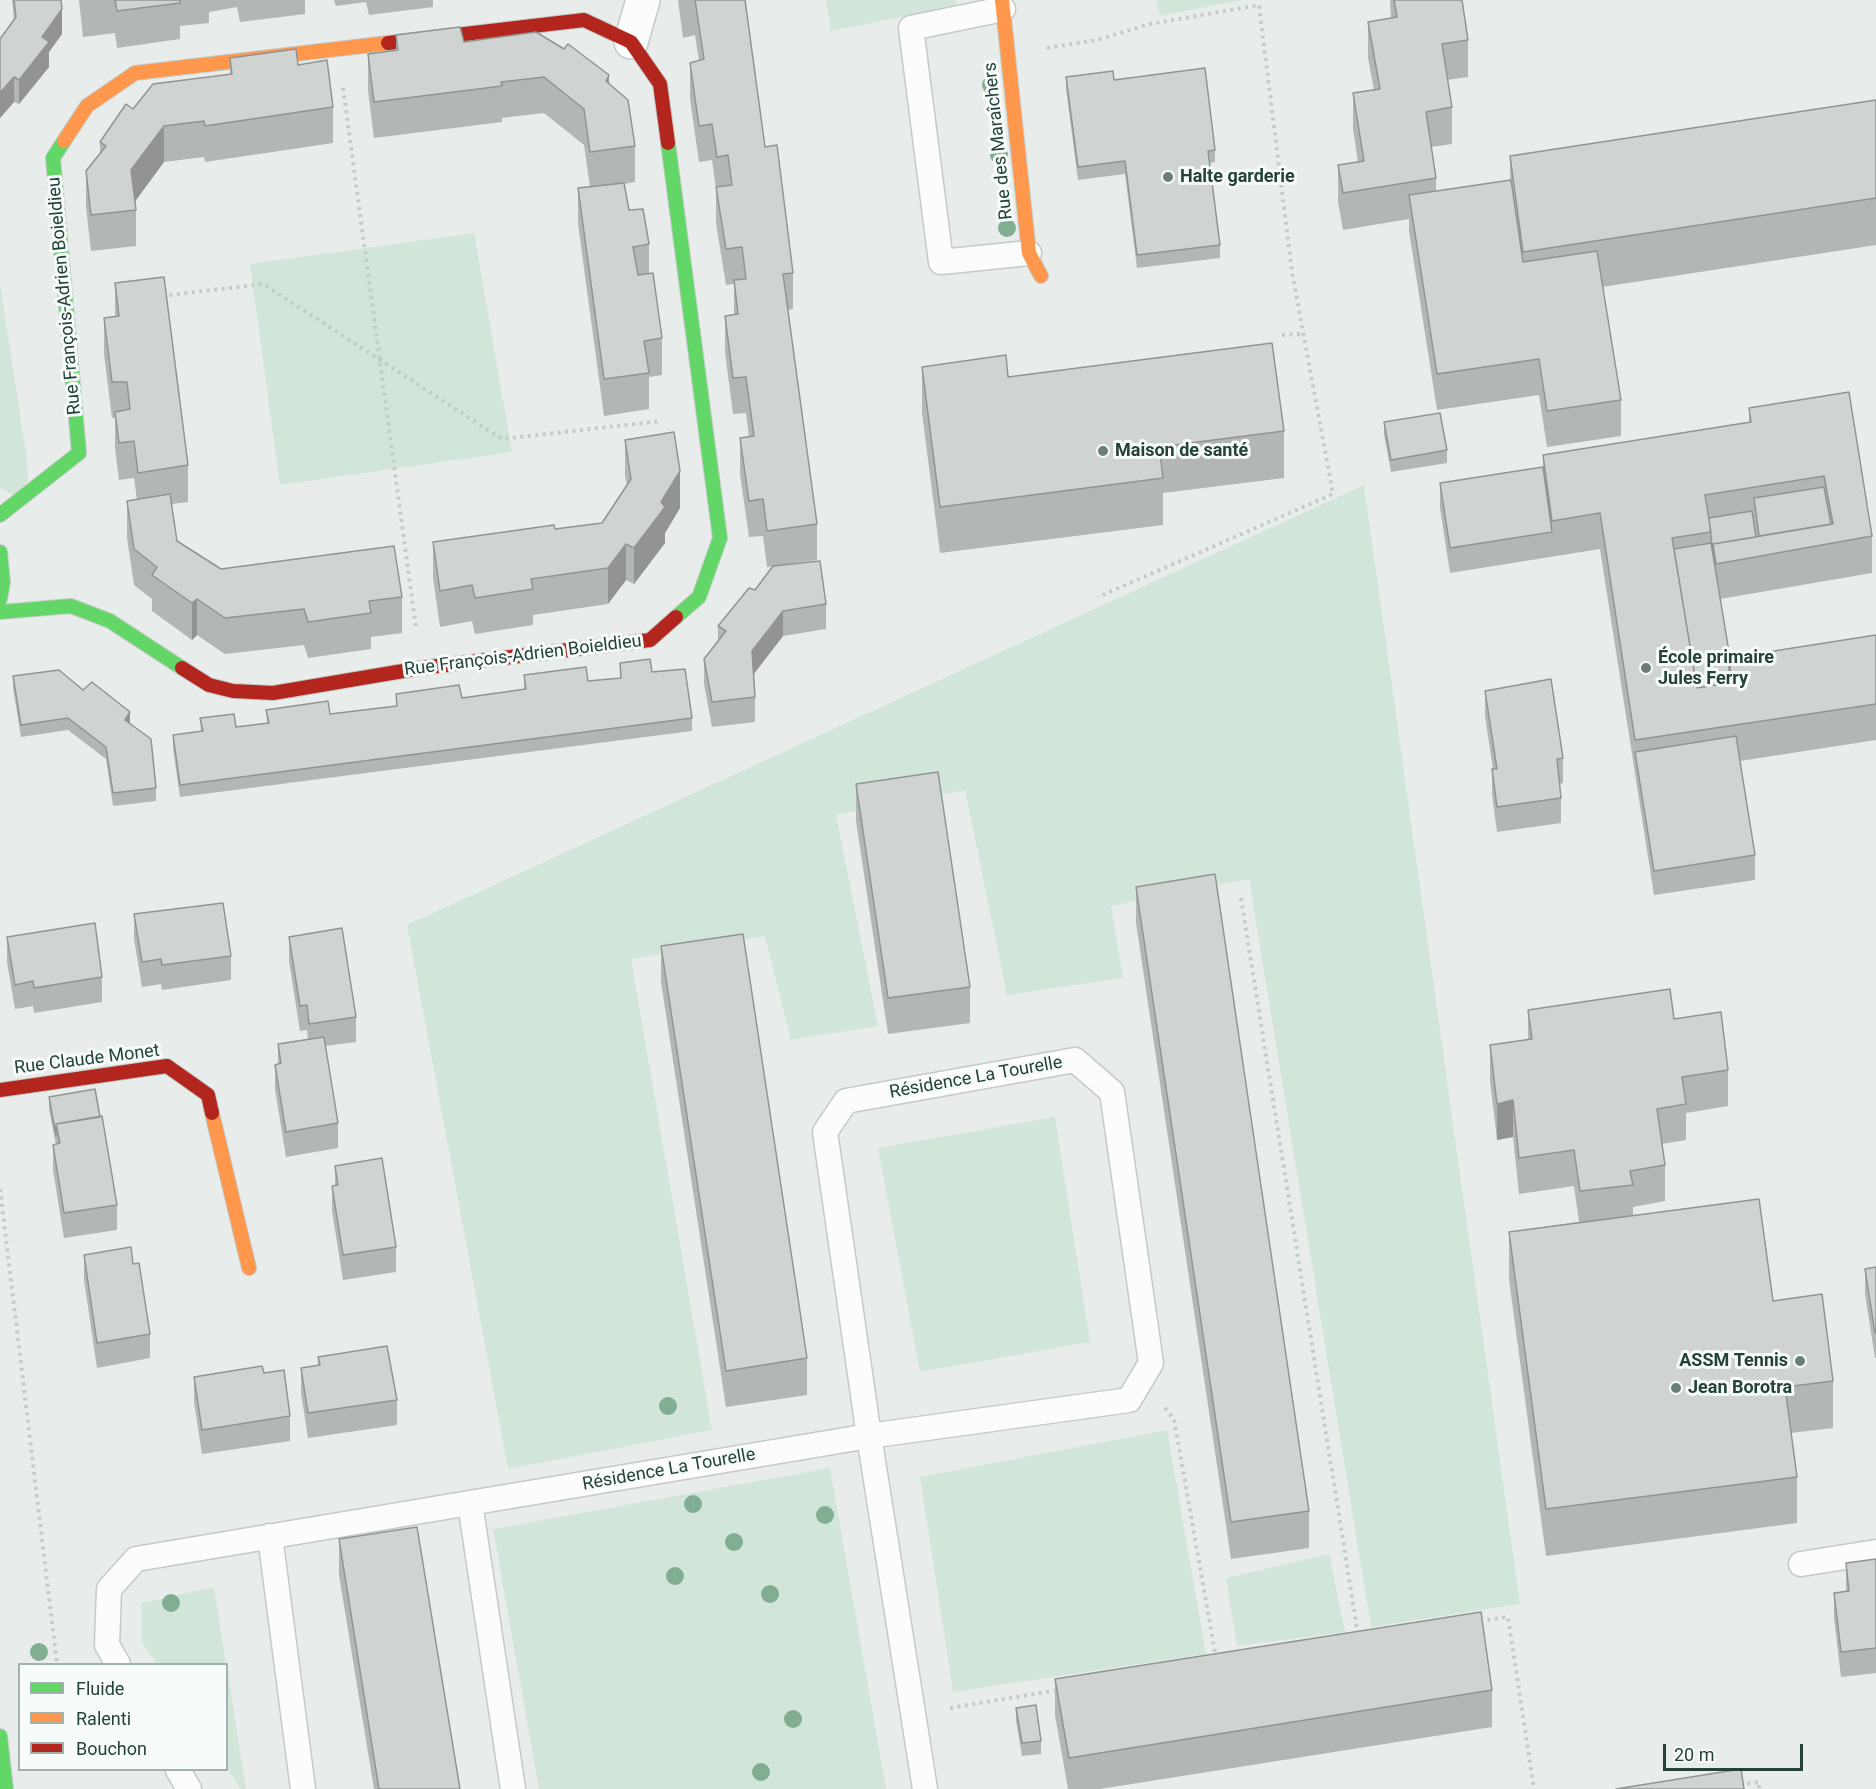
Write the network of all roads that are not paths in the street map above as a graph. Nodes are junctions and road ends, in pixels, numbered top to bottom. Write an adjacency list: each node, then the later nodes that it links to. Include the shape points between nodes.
1 (643, 0): 3 (street)
2 (1003, 5): 4 (street, Rue des Maraîchers); 4 (lane, via 911,28 941,262)
3 (631, 42): 6 (street, Rue François-Adrien Boieldieu, via 584,20 135,73 87,106 54,158 79,453); 9 (street, Rue François-Adrien Boieldieu, via 660,84 720,538 699,597 650,640 422,668 273,693 208,686 110,621 71,606)
4 (1029, 253): 5 (street, Rue des Maraîchers)
5 (1041, 276)
6 (0, 515)
7 (0, 552): 8 (street)
8 (0, 599)
9 (0, 612)
10 (0, 1090): 11 (street, Rue Claude Monet, via 167,1066 208,1095)
11 (249, 1268)
12 (869, 1436): 12 (lane, Résidence La Tourelle, via 1129,1400 1151,1363 1112,1092 1075,1060 846,1101 825,1132); 13 (lane, Résidence La Tourelle); 24 (lane, Résidence La Tourelle)
13 (470, 1503): 14 (lane, Résidence La Tourelle); 23 (lane)
14 (270, 1536): 17 (lane, Résidence La Tourelle, via 136,1559 109,1589 107,1645); 22 (lane)
15 (1876, 1552): 16 (lane)
16 (1801, 1564)
17 (117, 1663)
18 (0, 1736): 20 (street)
19 (179, 1771): 21 (lane)
20 (6, 1789)
21 (189, 1789)
22 (303, 1789)
23 (513, 1789)
24 (925, 1789)

